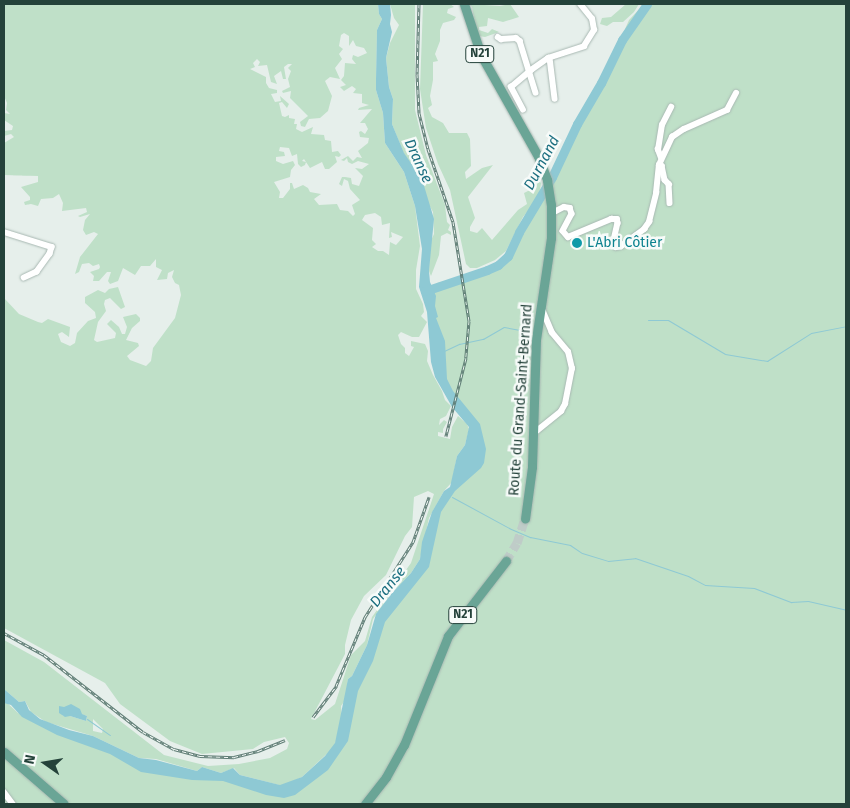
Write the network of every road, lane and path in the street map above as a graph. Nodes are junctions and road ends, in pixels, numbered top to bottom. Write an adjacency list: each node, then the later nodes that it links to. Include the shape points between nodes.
1 (464, 4): 13 (main road, Route du Grand-Saint-Bernard / N21, via 481,55 545,174)
2 (580, 4): 4 (street, via 592,19 594,30 584,46)
3 (498, 37): 5 (street, via 518,39)
4 (549, 58): 5 (street); 8 (street)
5 (530, 70): 6 (street); 10 (street, via 511,87)
6 (536, 93)
7 (736, 93): 11 (street, via 727,110 675,134)
8 (555, 99)
9 (671, 107): 11 (street, via 662,125 658,150)
10 (523, 110)
11 (660, 162): 12 (street, via 669,184); 13 (street, via 649,222 618,247 613,243 617,219 568,237 563,231 572,214 570,208)
12 (670, 203)
13 (552, 209): 16 (main road, Route du Grand-Saint-Bernard / N21, via 550,249)
14 (4, 232): 15 (street, via 52,247 36,272)
15 (24, 278)
16 (540, 304): 17 (main road, Route du Grand-Saint-Bernard / N21); 17 (street, via 548,326 568,352 572,369 565,404)
17 (533, 434): 18 (main road, Route du Grand-Saint-Bernard / N21, via 531,484)
18 (525, 519)
19 (506, 561): 24 (main road, N21, via 453,629 404,745 386,777)
20 (4, 752): 23 (main road)
21 (4, 792): 22 (street)
22 (9, 803)
23 (64, 804)
24 (365, 804)

